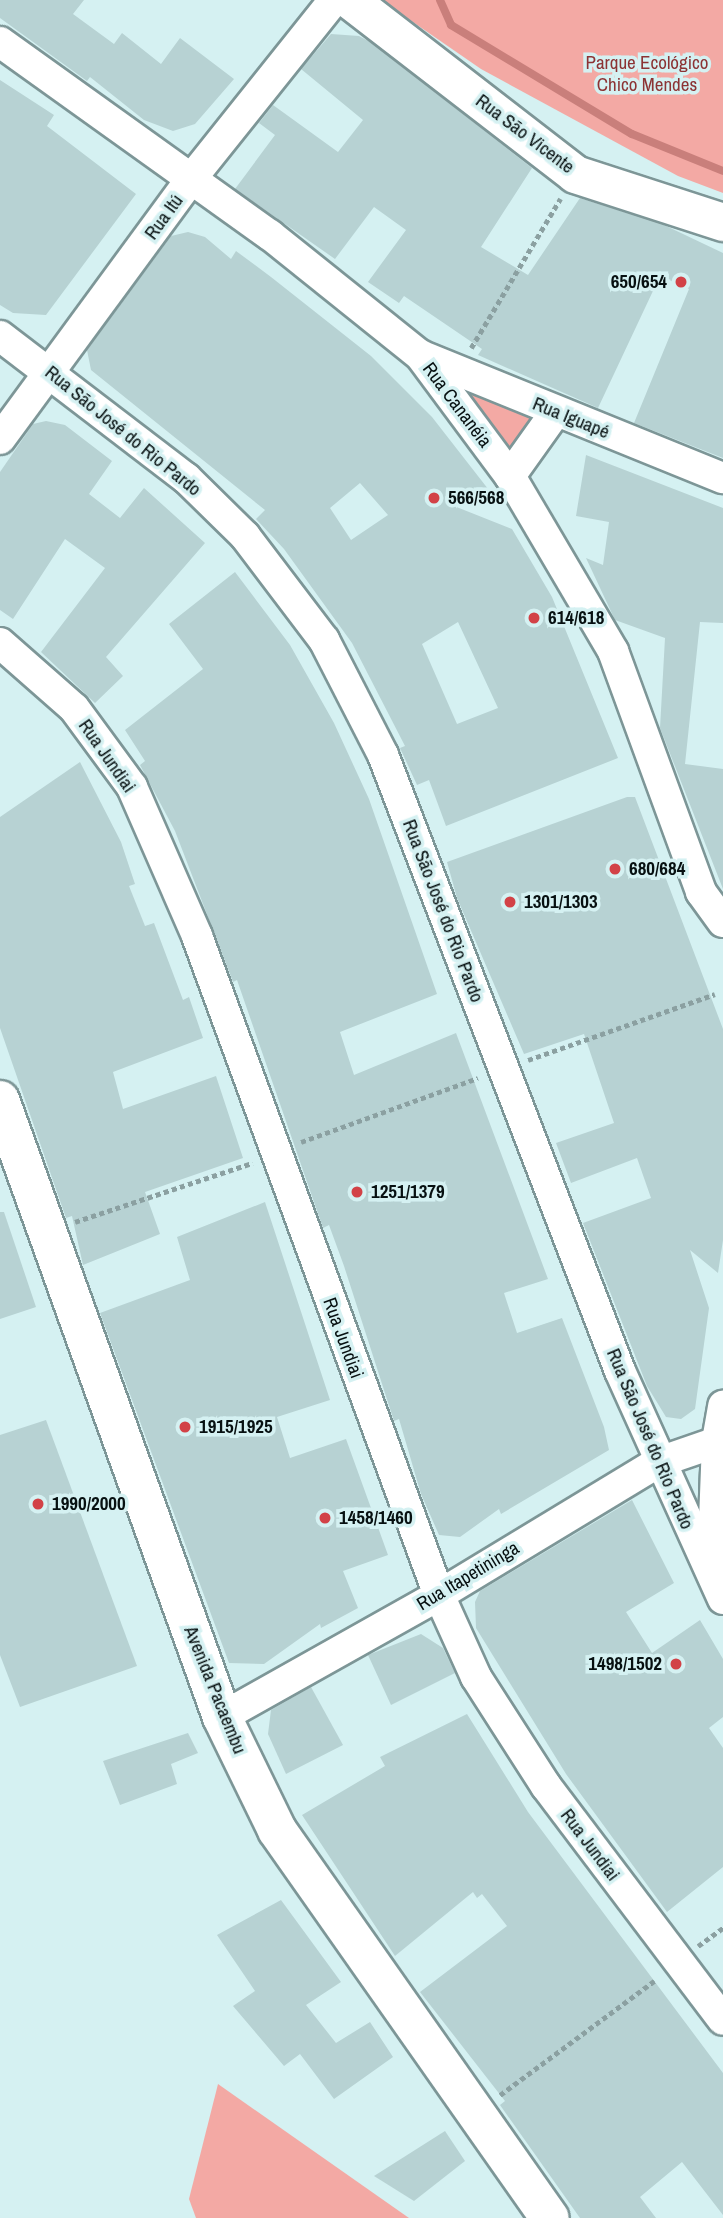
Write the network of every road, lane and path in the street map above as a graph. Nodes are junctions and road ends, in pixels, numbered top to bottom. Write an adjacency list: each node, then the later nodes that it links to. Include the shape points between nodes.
1 (334, 0): 5 (street, Rua Itú)
2 (351, 0): 4 (street, Rua São Vicente)
3 (0, 42): 5 (street, Rua Cananéia)
4 (575, 174): 6 (street, Rua São Vicente); 10 (path)
5 (191, 179): 8 (street, Rua Cananéia, via 270,235); 9 (street, Rua Itú)
6 (723, 222)
7 (0, 336): 9 (street, Rua São José do Rio Pardo)
8 (420, 355): 10 (street, Rua Iguapé); 13 (street, Rua Cananéia)
9 (50, 371): 12 (street, Rua Itú); 26 (street, Rua São José do Rio Pardo, via 186,478 245,536 324,640 383,755)
10 (457, 371): 11 (street, Rua Iguapé)
11 (555, 413): 13 (street); 14 (street, Rua Iguapé)
12 (0, 439)
13 (510, 476): 16 (street, Rua Cananéia, via 613,650 701,892)
14 (723, 478)
15 (0, 643): 28 (street, Rua Jundiai, via 74,708 132,787 197,936)
16 (723, 922)
17 (715, 994): 18 (path)
18 (525, 1060)
19 (478, 1078): 21 (path)
20 (0, 1100): 29 (main road, Avenida Pacaembu)
21 (291, 1146)
22 (253, 1163): 23 (path)
23 (66, 1225)
24 (723, 1406): 25 (street)
25 (720, 1440): 26 (street, Rua Itapetininga); 27 (street)
26 (659, 1462): 27 (street, Rua São José do Rio Pardo); 28 (street, Rua Itapetininga)
27 (717, 1590)
28 (439, 1595): 29 (street, Rua Itapetininga); 33 (street, Rua Jundiai, via 477,1677 546,1786)
29 (222, 1717): 35 (main road, Avenida Pacaembu, via 277,1830)
30 (723, 1928): 31 (path)
31 (697, 1947)
32 (654, 1981): 34 (path)
33 (723, 2020)
34 (497, 2098)
35 (550, 2218)

